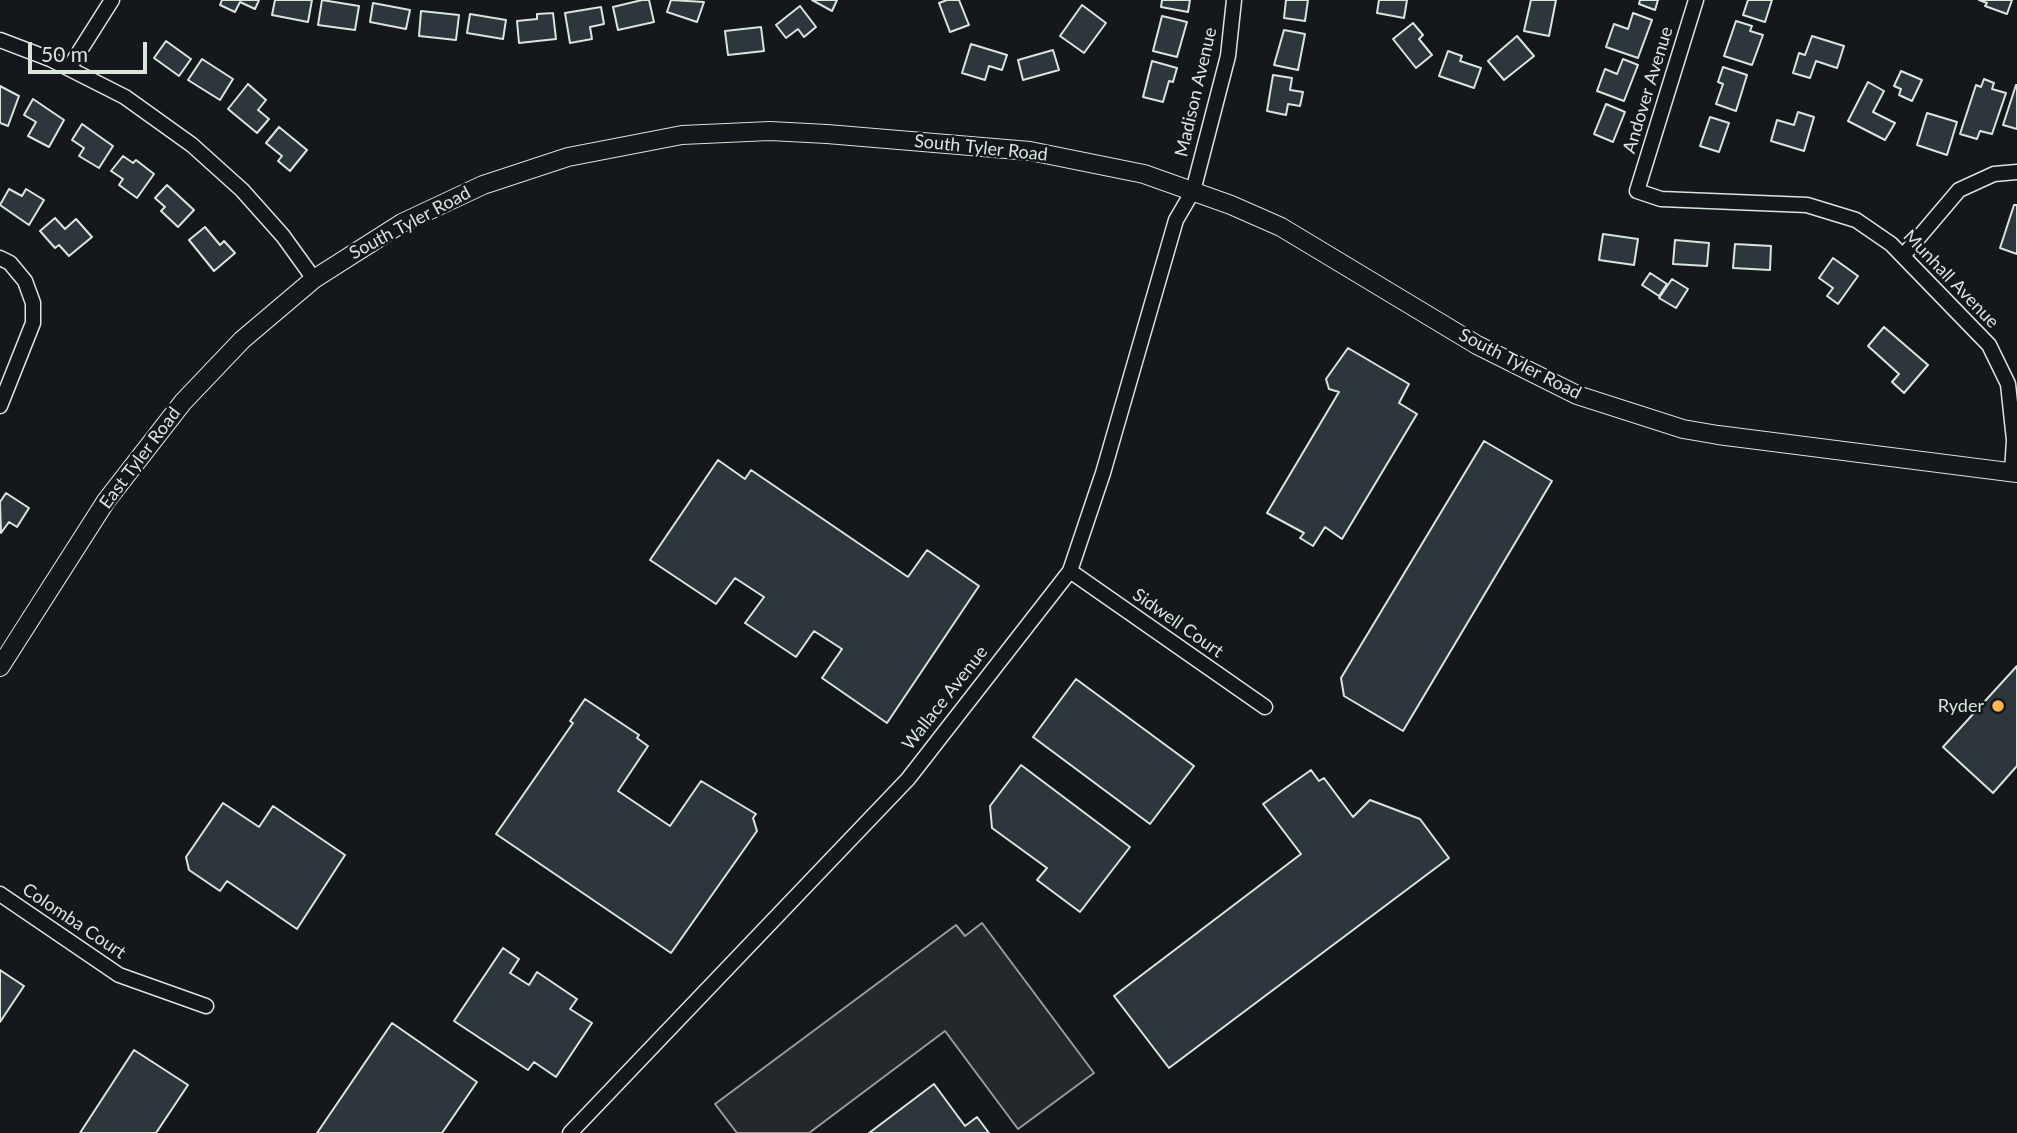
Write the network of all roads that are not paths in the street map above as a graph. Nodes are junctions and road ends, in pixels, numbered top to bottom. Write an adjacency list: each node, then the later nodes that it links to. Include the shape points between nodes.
1 (112, 0): 5 (street)
2 (1234, 0): 7 (street, Madison Avenue, via 1228,56)
3 (1696, 0): 8 (street, Andover Avenue)
4 (0, 40): 5 (street)
5 (69, 68): 11 (street, via 125,97 192,145 242,190)
6 (2017, 172): 9 (street, via 1994,174 1959,190)
7 (1193, 191): 11 (street, South Tyler Road, via 1143,174 1030,150 804,133 682,135 568,157 483,185 402,223); 13 (street, South Tyler Road, via 1280,227 1477,345 1577,395 1682,429); 14 (street, Wallace Avenue, via 1176,220)
8 (1637, 191): 9 (street, Munhall Avenue, via 1661,199 1807,205 1856,220)
9 (1903, 256): 13 (street, Munhall Avenue, via 1989,345 2008,384)
10 (0, 258): 12 (street, via 25,281 33,303 33,323)
11 (314, 279): 15 (street, East Tyler Road, via 242,341 183,402 106,501)
12 (0, 406)
13 (2014, 473)
14 (1070, 571): 16 (street, Sidwell Court); 19 (street, Wallace Avenue, via 908,779)
15 (0, 667)
16 (1265, 707)
17 (0, 894): 18 (street, Colomba Court, via 119,975)
18 (206, 1006)
19 (570, 1133)

